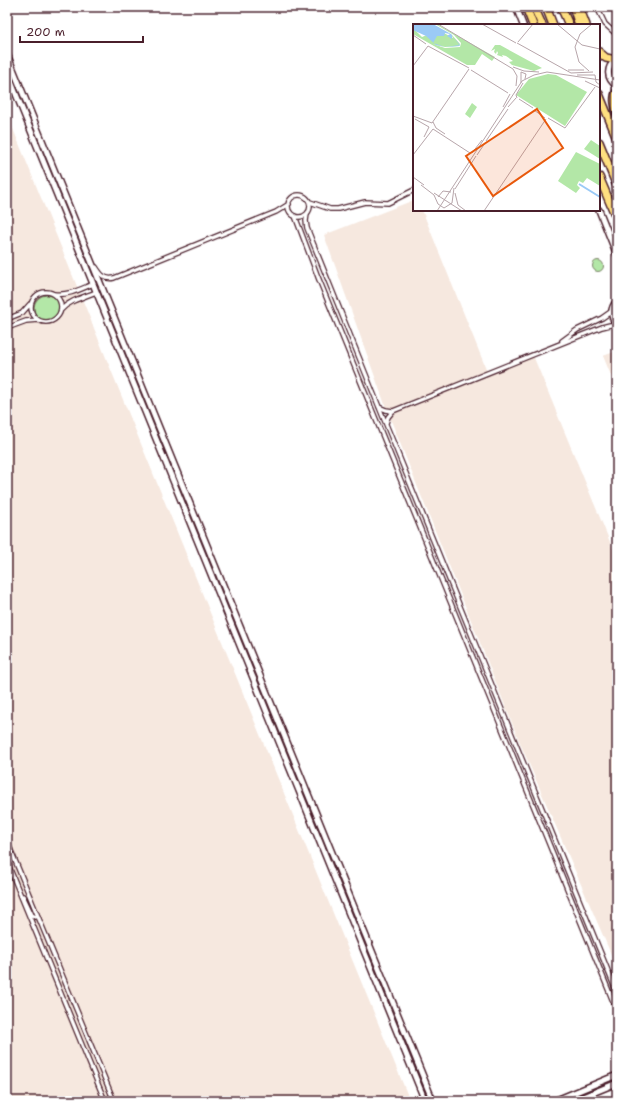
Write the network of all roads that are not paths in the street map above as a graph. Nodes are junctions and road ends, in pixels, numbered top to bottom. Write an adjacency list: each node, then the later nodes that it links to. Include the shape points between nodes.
1 (516, 7): 9 (street)
2 (526, 7): 10 (highway)
3 (534, 7): 11 (highway)
4 (546, 7): 12 (highway)
5 (561, 7): 13 (highway)
6 (573, 7): 14 (highway)
7 (578, 7): 15 (highway)
8 (597, 7): 16 (street, via 605,24)
9 (523, 24)
10 (533, 24)
11 (542, 24)
12 (553, 24)
13 (569, 24)
14 (579, 24)
15 (586, 24)
16 (617, 35)
17 (600, 53): 19 (highway, via 606,58)
18 (7, 54): 20 (street)
19 (616, 59): 22 (street, via 610,66 608,75)
20 (15, 74): 21 (street); 38 (street)
21 (8, 75): 39 (street)
22 (617, 86)
23 (617, 91): 25 (highway, via 614,101)
24 (600, 96): 26 (highway)
25 (617, 112)
26 (617, 138)
27 (600, 144): 29 (highway)
28 (600, 179): 36 (highway)
29 (617, 186)
30 (413, 190): 31 (street, via 388,203 365,202 338,209)
31 (310, 202): 32 (street, via 306,197 299,195 292,198); 34 (street)
32 (289, 204): 35 (street, via 290,211); 38 (street, via 276,212 114,278 104,277)
33 (599, 211): 37 (street)
34 (307, 214): 35 (street); 51 (street, via 307,228)
35 (295, 216): 55 (street)
36 (617, 219)
37 (617, 255)
38 (93, 265): 56 (street)
39 (93, 284): 40 (street); 41 (street, via 71,293)
40 (96, 292): 44 (street, via 68,303); 57 (street)
41 (52, 294): 43 (street, via 38,294); 44 (street, via 59,300)
42 (617, 301): 45 (street)
43 (31, 303): 46 (street, via 22,313); 47 (street, via 32,315)
44 (60, 310): 47 (street, via 52,321)
45 (612, 310): 48 (street); 50 (street)
46 (7, 320)
47 (38, 320): 49 (street, via 26,321)
48 (617, 325): 50 (street, via 602,327)
49 (7, 328)
50 (553, 346): 52 (street)
51 (379, 407): 52 (street); 53 (street)
52 (393, 411): 53 (street)
53 (386, 424): 54 (street)
54 (464, 617): 55 (street, via 459,616); 60 (street)
55 (458, 620): 61 (street)
56 (244, 636): 57 (street, via 242,640); 71 (street)
57 (237, 638): 70 (street)
58 (7, 841): 63 (street)
59 (7, 862): 62 (street)
60 (570, 878): 61 (street); 64 (street)
61 (564, 879): 65 (street)
62 (18, 889): 63 (street, via 32,915); 68 (street)
63 (38, 916): 69 (street)
64 (617, 993)
65 (617, 1011)
66 (617, 1075): 72 (street)
67 (617, 1083): 73 (street)
68 (105, 1101)
69 (114, 1101)
70 (425, 1101)
71 (433, 1101)
72 (554, 1101)
73 (573, 1101)

